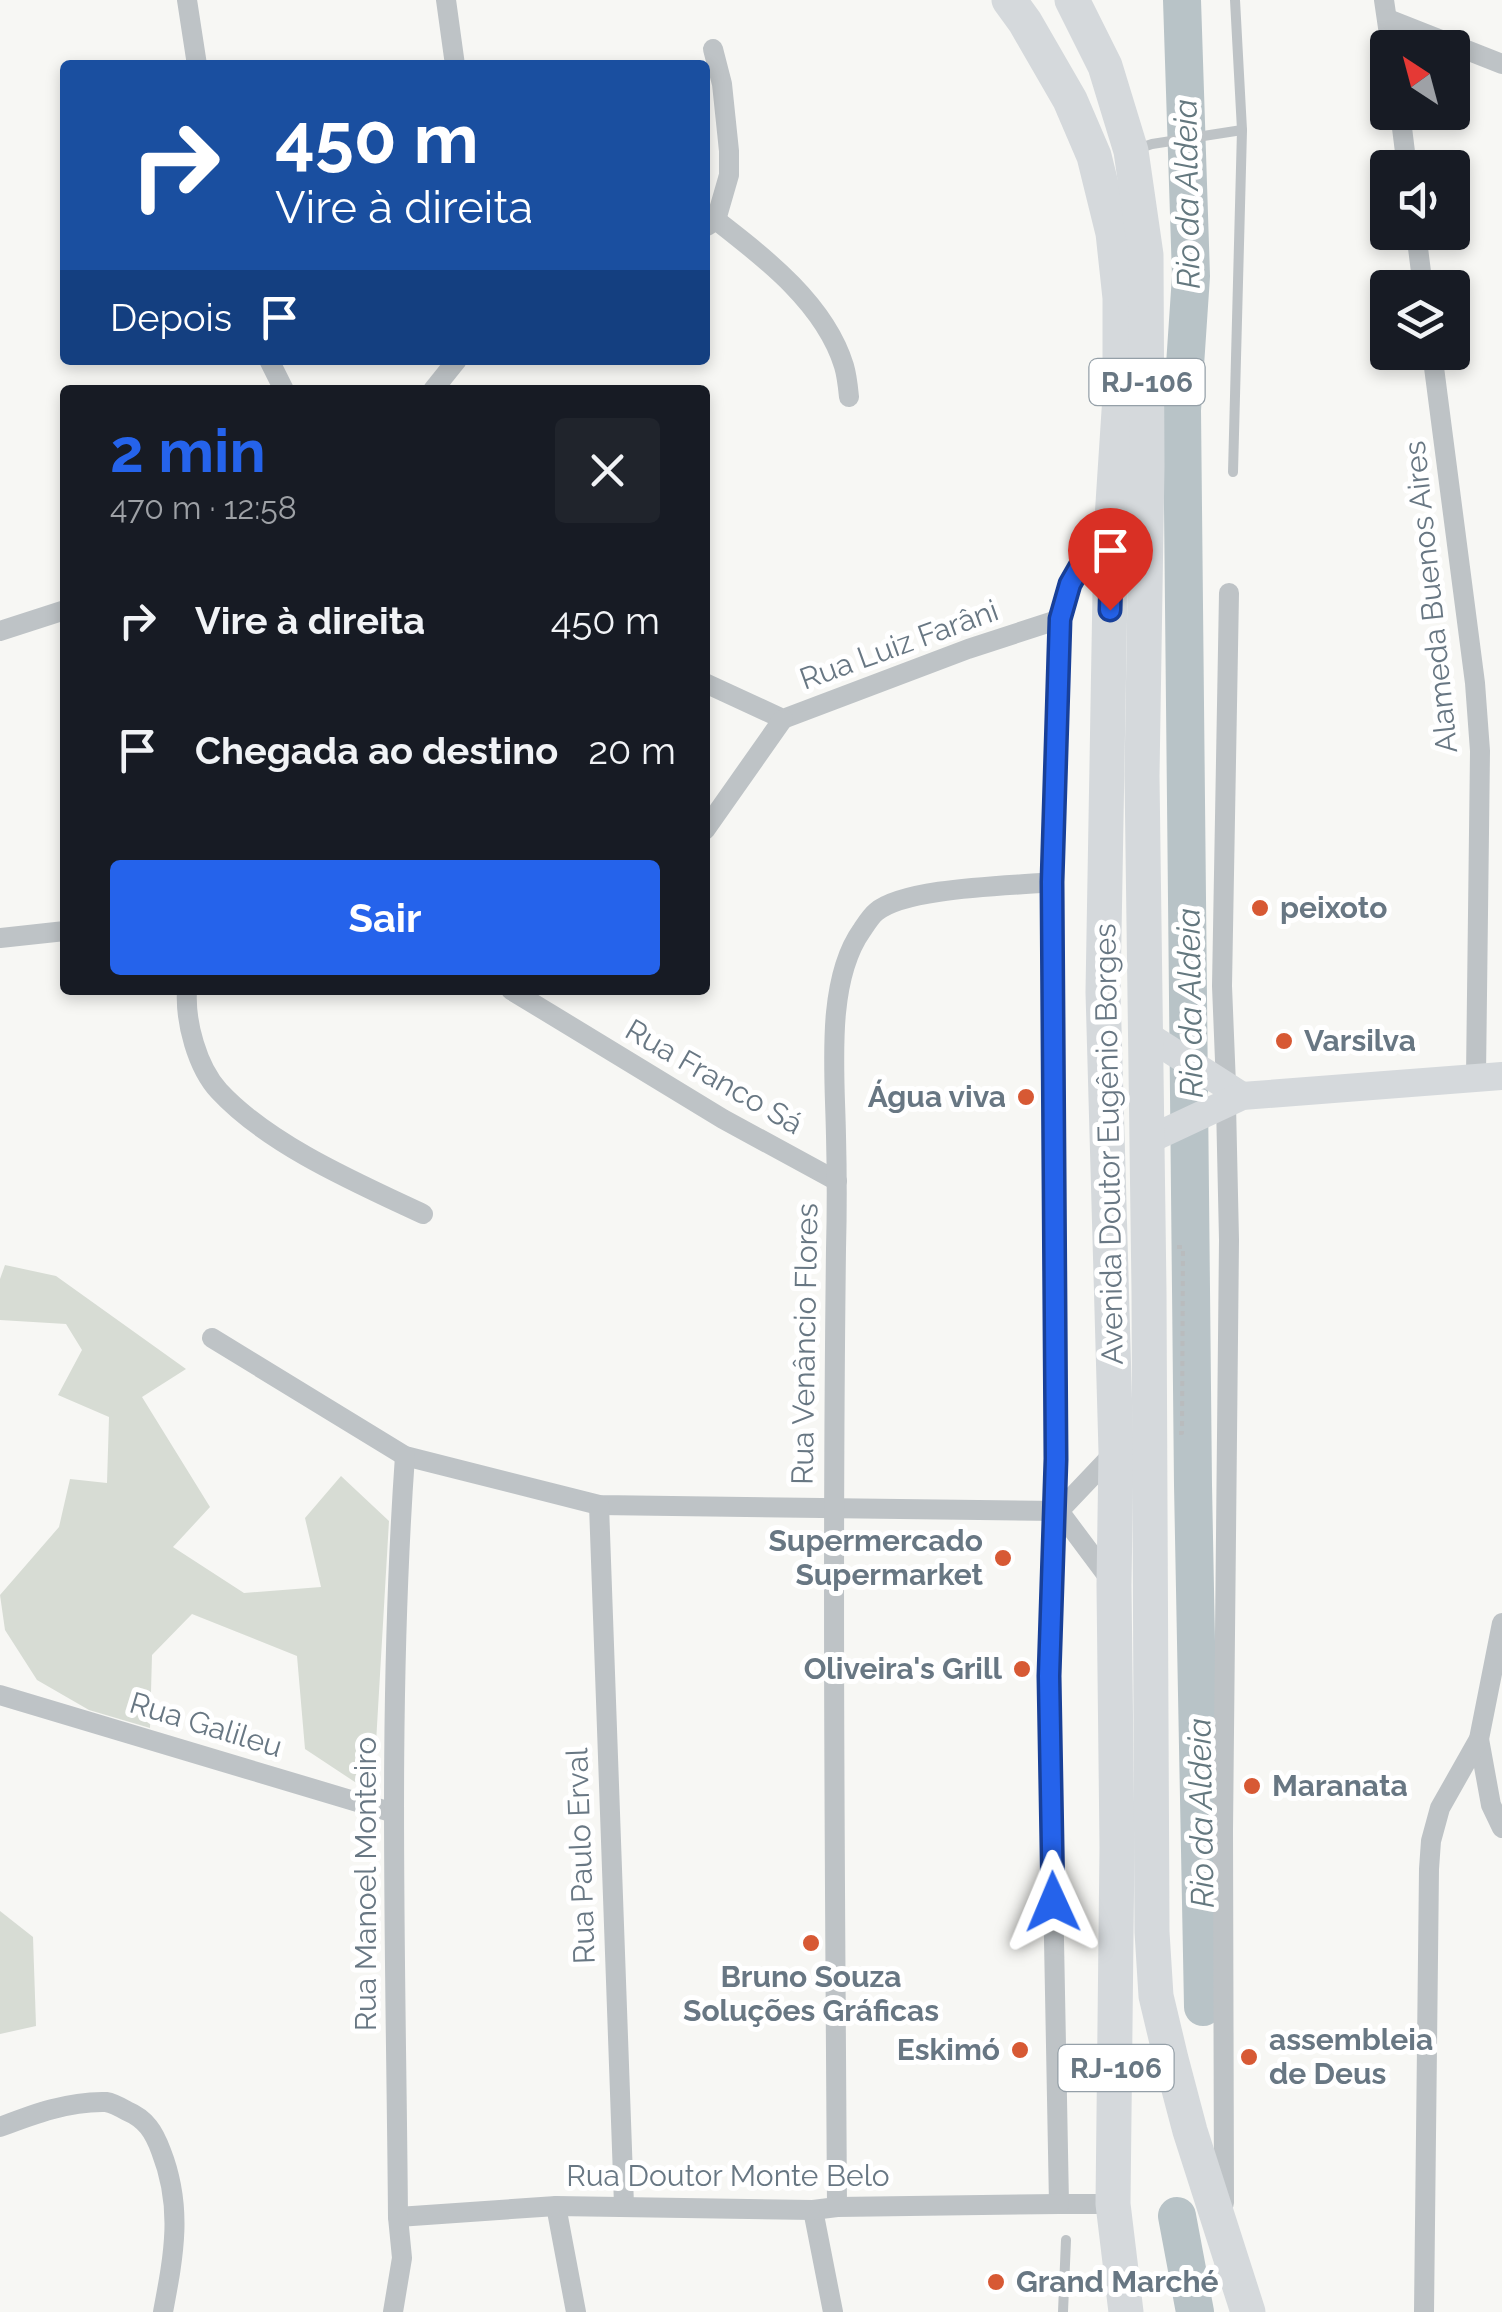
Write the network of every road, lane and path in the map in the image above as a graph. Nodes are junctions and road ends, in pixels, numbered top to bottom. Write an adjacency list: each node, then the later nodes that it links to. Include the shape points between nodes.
1 (187, 0): 9 (street)
2 (446, 0): 10 (street)
3 (1009, 0): 21 (highway, Avenida Doutor Eugênio Borges / RJ-106, via 1070,100 1094,156 1113,233 1120,396)
4 (1072, 0): 12 (highway, Avenida Doutor Eugênio Borges / RJ-106)
5 (1085, 0): 12 (street)
6 (1235, 0): 13 (lane)
7 (1386, 10): 11 (street)
8 (714, 49): 15 (street, via 729,175)
9 (196, 60)
10 (454, 60)
11 (1502, 64)
12 (1106, 66): 14 (highway, Avenida Doutor Eugênio Borges / RJ-106)
13 (1242, 130): 14 (lane); 20 (lane)
14 (1142, 148): 34 (highway, Avenida Doutor Eugênio Borges / RJ-106, via 1148,313 1142,776)
15 (711, 223): 19 (street, via 773,264 822,323 844,365)
16 (452, 365): 18 (street)
17 (1434, 370): 35 (street, Alameda Buenos Aires, via 1475,683)
18 (437, 385)
19 (850, 397)
20 (1232, 472)
21 (1112, 534): 24 (street, via 1086,556); 43 (highway, Avenida Doutor Eugênio Borges / RJ-106, via 1103,992)
22 (1228, 594): 36 (street, Avenida Doutor Eugênio Borges)
23 (60, 612): 25 (street)
24 (1060, 619): 27 (street, Rua Luiz Farâni); 29 (street)
25 (0, 631)
26 (710, 686): 27 (street, Rua Luiz Farâni)
27 (783, 719): 28 (street)
28 (710, 823)
29 (1052, 882): 38 (street, Rua Venâncio Flores, via 897,900 859,933 837,1010); 47 (street)
30 (60, 932): 31 (street)
31 (0, 938)
32 (187, 995): 39 (street, via 202,1063 242,1112 281,1142)
33 (519, 995): 38 (street, Rua Franco Sá)
34 (1158, 1042): 36 (street); 37 (highway, Avenida Doutor Eugênio Borges / RJ-106)
35 (1489, 1076): 36 (street)
36 (1224, 1094): 37 (street, Avenida Doutor Eugênio Borges); 64 (street, Avenida Doutor Eugênio Borges)
37 (1157, 1136): 40 (highway, Avenida Doutor Eugênio Borges / RJ-106)
38 (837, 1182): 46 (street, Rua Venâncio Flores)
39 (424, 1214)
40 (1148, 1247): 42 (path, via 1183,1247); 54 (highway, Avenida Doutor Eugênio Borges / RJ-106)
41 (212, 1338): 44 (street)
42 (1182, 1433)
43 (1116, 1452): 47 (street); 48 (highway, Avenida Doutor Eugênio Borges / RJ-106)
44 (405, 1456): 45 (street); 52 (street, Rua Manoel Monteiro)
45 (599, 1505): 46 (street); 58 (street, Rua Paulo Erval)
46 (832, 1509): 47 (street); 60 (street, Rua Venâncio Flores)
47 (1056, 1511): 48 (street); 56 (street, via 1049,1676)
48 (1114, 1585): 57 (highway, Avenida Doutor Eugênio Borges / RJ-106)
49 (1502, 1623): 51 (street)
50 (0, 1694): 52 (street, Rua Galileu)
51 (1478, 1740): 53 (street); 73 (street, via 1440,1808 1429,1870)
52 (394, 1813): 62 (street, Rua Manoel Monteiro)
53 (1502, 1828)
54 (1156, 1996): 64 (highway, Avenida Doutor Eugênio Borges / RJ-106); 71 (highway, via 1154,2038 1180,2150)
55 (0, 2127): 65 (street, via 47,2109 110,2102 140,2116 155,2133 175,2200)
56 (1059, 2204): 57 (street, Rua Doutor Monte Belo); 60 (street, Rua Doutor Monte Belo)
57 (1114, 2204): 70 (highway, Avenida Doutor Eugênio Borges / RJ-106)
58 (624, 2205): 59 (street, Rua Doutor Monte Belo); 61 (street, Rua Doutor Monte Belo)
59 (556, 2206): 62 (street, Rua Doutor Monte Belo); 67 (street)
60 (837, 2207): 61 (street, Rua Doutor Monte Belo)
61 (813, 2210): 68 (street)
62 (398, 2217): 66 (street, Rua Manoel Monteiro, via 402,2258)
63 (1066, 2240): 69 (lane)
64 (1224, 2240): 72 (highway, Avenida Doutor Eugênio Borges / RJ-106)
65 (164, 2312)
66 (393, 2312)
67 (576, 2312)
68 (833, 2312)
69 (1064, 2312)
70 (1126, 2312)
71 (1235, 2312)
72 (1248, 2312)
73 (1424, 2312)

